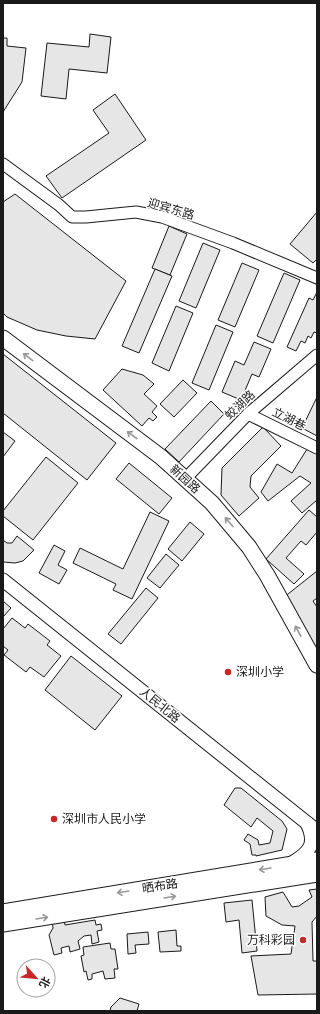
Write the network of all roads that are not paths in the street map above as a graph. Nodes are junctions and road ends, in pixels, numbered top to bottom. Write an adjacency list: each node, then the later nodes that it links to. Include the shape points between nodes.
1 (3, 164): 2 (street, 迎宾东路, via 72,216 136,212 162,217)
2 (317, 278)
3 (3, 338): 7 (main road, 新园路, one-way to 3, via 148,447)
4 (317, 355): 5 (street, 蛟湖路)
5 (248, 414): 6 (street, 立湖巷); 7 (street, 蛟湖路)
6 (317, 448)
7 (185, 479): 9 (main road, 新园路, one-way to 7, via 249,547 212,503)
8 (3, 580): 10 (street, 人民北路)
9 (317, 665)
10 (312, 827): 12 (street, via 310,848 305,855)
11 (317, 860): 12 (main road, 晒布路)
12 (290, 864): 14 (main road, 晒布路, one-way to 14)
13 (317, 874): 15 (main road, 晒布路, one-way to 13)
14 (3, 912)
15 (3, 924)

